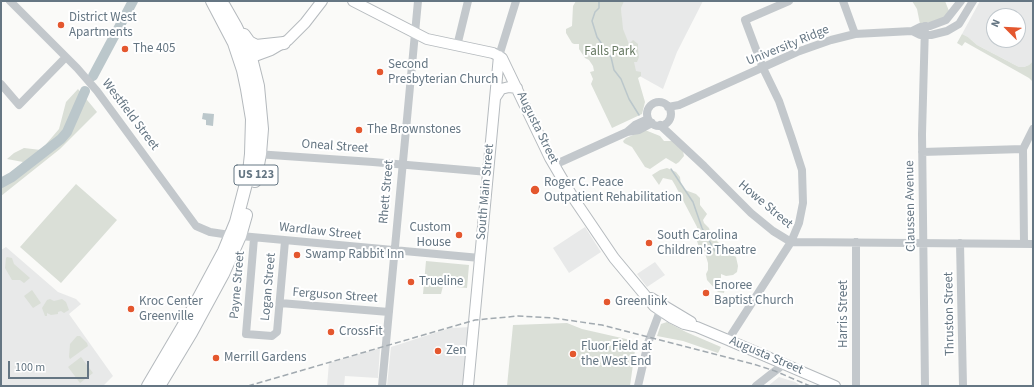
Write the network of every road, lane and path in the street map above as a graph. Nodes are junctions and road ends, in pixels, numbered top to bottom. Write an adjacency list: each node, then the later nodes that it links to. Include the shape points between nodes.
1 (10, 1): 21 (street, Westfield Street)
2 (212, 1): 22 (highway, US 123)
3 (221, 1): 13 (highway, US 123)
4 (322, 1): 18 (main road)
5 (353, 1): 16 (main road)
6 (418, 1): 16 (street, Rhett Street)
7 (468, 1): 19 (street)
8 (516, 1): 20 (street, South Main Street)
9 (788, 1): 23 (street, via 745,20)
10 (843, 1): 17 (street)
11 (961, 1): 14 (street); 15 (street, via 946,20)
12 (973, 1): 14 (street)
13 (236, 27): 18 (highway, via 256,46); 22 (highway, US 123)
14 (954, 28): 15 (street, University Ridge, via 938,34)
15 (925, 30): 17 (street, University Ridge, via 920,35 912,31); 32 (street, Claussen Avenue)
16 (415, 33): 19 (main road, via 427,39); 34 (street, Rhett Street)
17 (856, 34): 23 (street, University Ridge, via 797,52)
18 (284, 43): 22 (main road)
19 (457, 46): 20 (main road)
20 (499, 56): 25 (main road, Augusta Street, via 506,64); 26 (main road, South Main Street)
21 (66, 57): 24 (street, via 19,104); 37 (street, Westfield Street, via 97,91 196,226 210,232)
22 (246, 60): 33 (highway, US 123, via 247,89)
23 (763, 68): 27 (street, University Ridge); 40 (street, via 779,101 802,170 803,203 799,223)
24 (1, 84)
25 (517, 88): 26 (main road, via 501,89); 35 (main road, Augusta Street)
26 (494, 98): 36 (main road, South Main Street)
27 (678, 105): 28 (street, University Ridge); 29 (street)
28 (668, 107): 29 (street, Howe Street); 29 (street, University Ridge, via 654,103 648,110)
29 (659, 121): 35 (street, via 635,125 627,132); 40 (street, Howe Street, via 751,213 773,232)
30 (1033, 129): 31 (street)
31 (1023, 148): 32 (street); 44 (street)
32 (922, 152): 43 (street, Claussen Avenue)
33 (256, 154): 34 (street, Oneal Street); 37 (highway, US 123, via 255,181)
34 (402, 165): 36 (street, Oneal Street); 46 (street, Rhett Street)
35 (554, 165): 48 (main road, Augusta Street, via 598,236)
36 (488, 172): 47 (main road, South Main Street)
37 (235, 236): 38 (street, Wardlaw Street); 56 (highway, US 123); 57 (highway, US 123, via 223,274)
38 (254, 238): 39 (street, Wardlaw Street); 53 (street, Payne Street, via 246,334)
39 (285, 241): 46 (street, Wardlaw Street); 49 (street, Logan Street)
40 (791, 242): 41 (street, Howe Street); 54 (street)
41 (856, 242): 43 (street, Howe Street); 63 (street, Harris Street)
42 (960, 242): 43 (street, Howe Street); 44 (street, Howe Street); 65 (street, Thruston Street)
43 (924, 243): 64 (street, Claussen Avenue)
44 (1024, 243): 45 (street, Howe Street)
45 (1033, 244)
46 (394, 251): 47 (street, Wardlaw Street); 51 (street, Rhett Street)
47 (480, 258): 59 (main road, South Main Street)
48 (646, 296): 50 (main road, Augusta Street); 52 (main road, Augusta Street)
49 (280, 304): 51 (street, Ferguson Street); 53 (street, Logan Street)
50 (660, 311): 52 (main road, Augusta Street, via 684,324); 60 (street, via 648,343)
51 (389, 312): 58 (street, Rhett Street)
52 (697, 327): 54 (main road, Augusta Street)
53 (275, 334)
54 (728, 340): 55 (main road, Augusta Street)
55 (784, 364): 61 (street); 62 (main road, Augusta Street)
56 (148, 386)
57 (159, 386)
58 (382, 386)
59 (468, 386)
60 (638, 386)
61 (756, 386)
62 (835, 386)
63 (856, 386)
64 (925, 386)
65 (963, 386)

